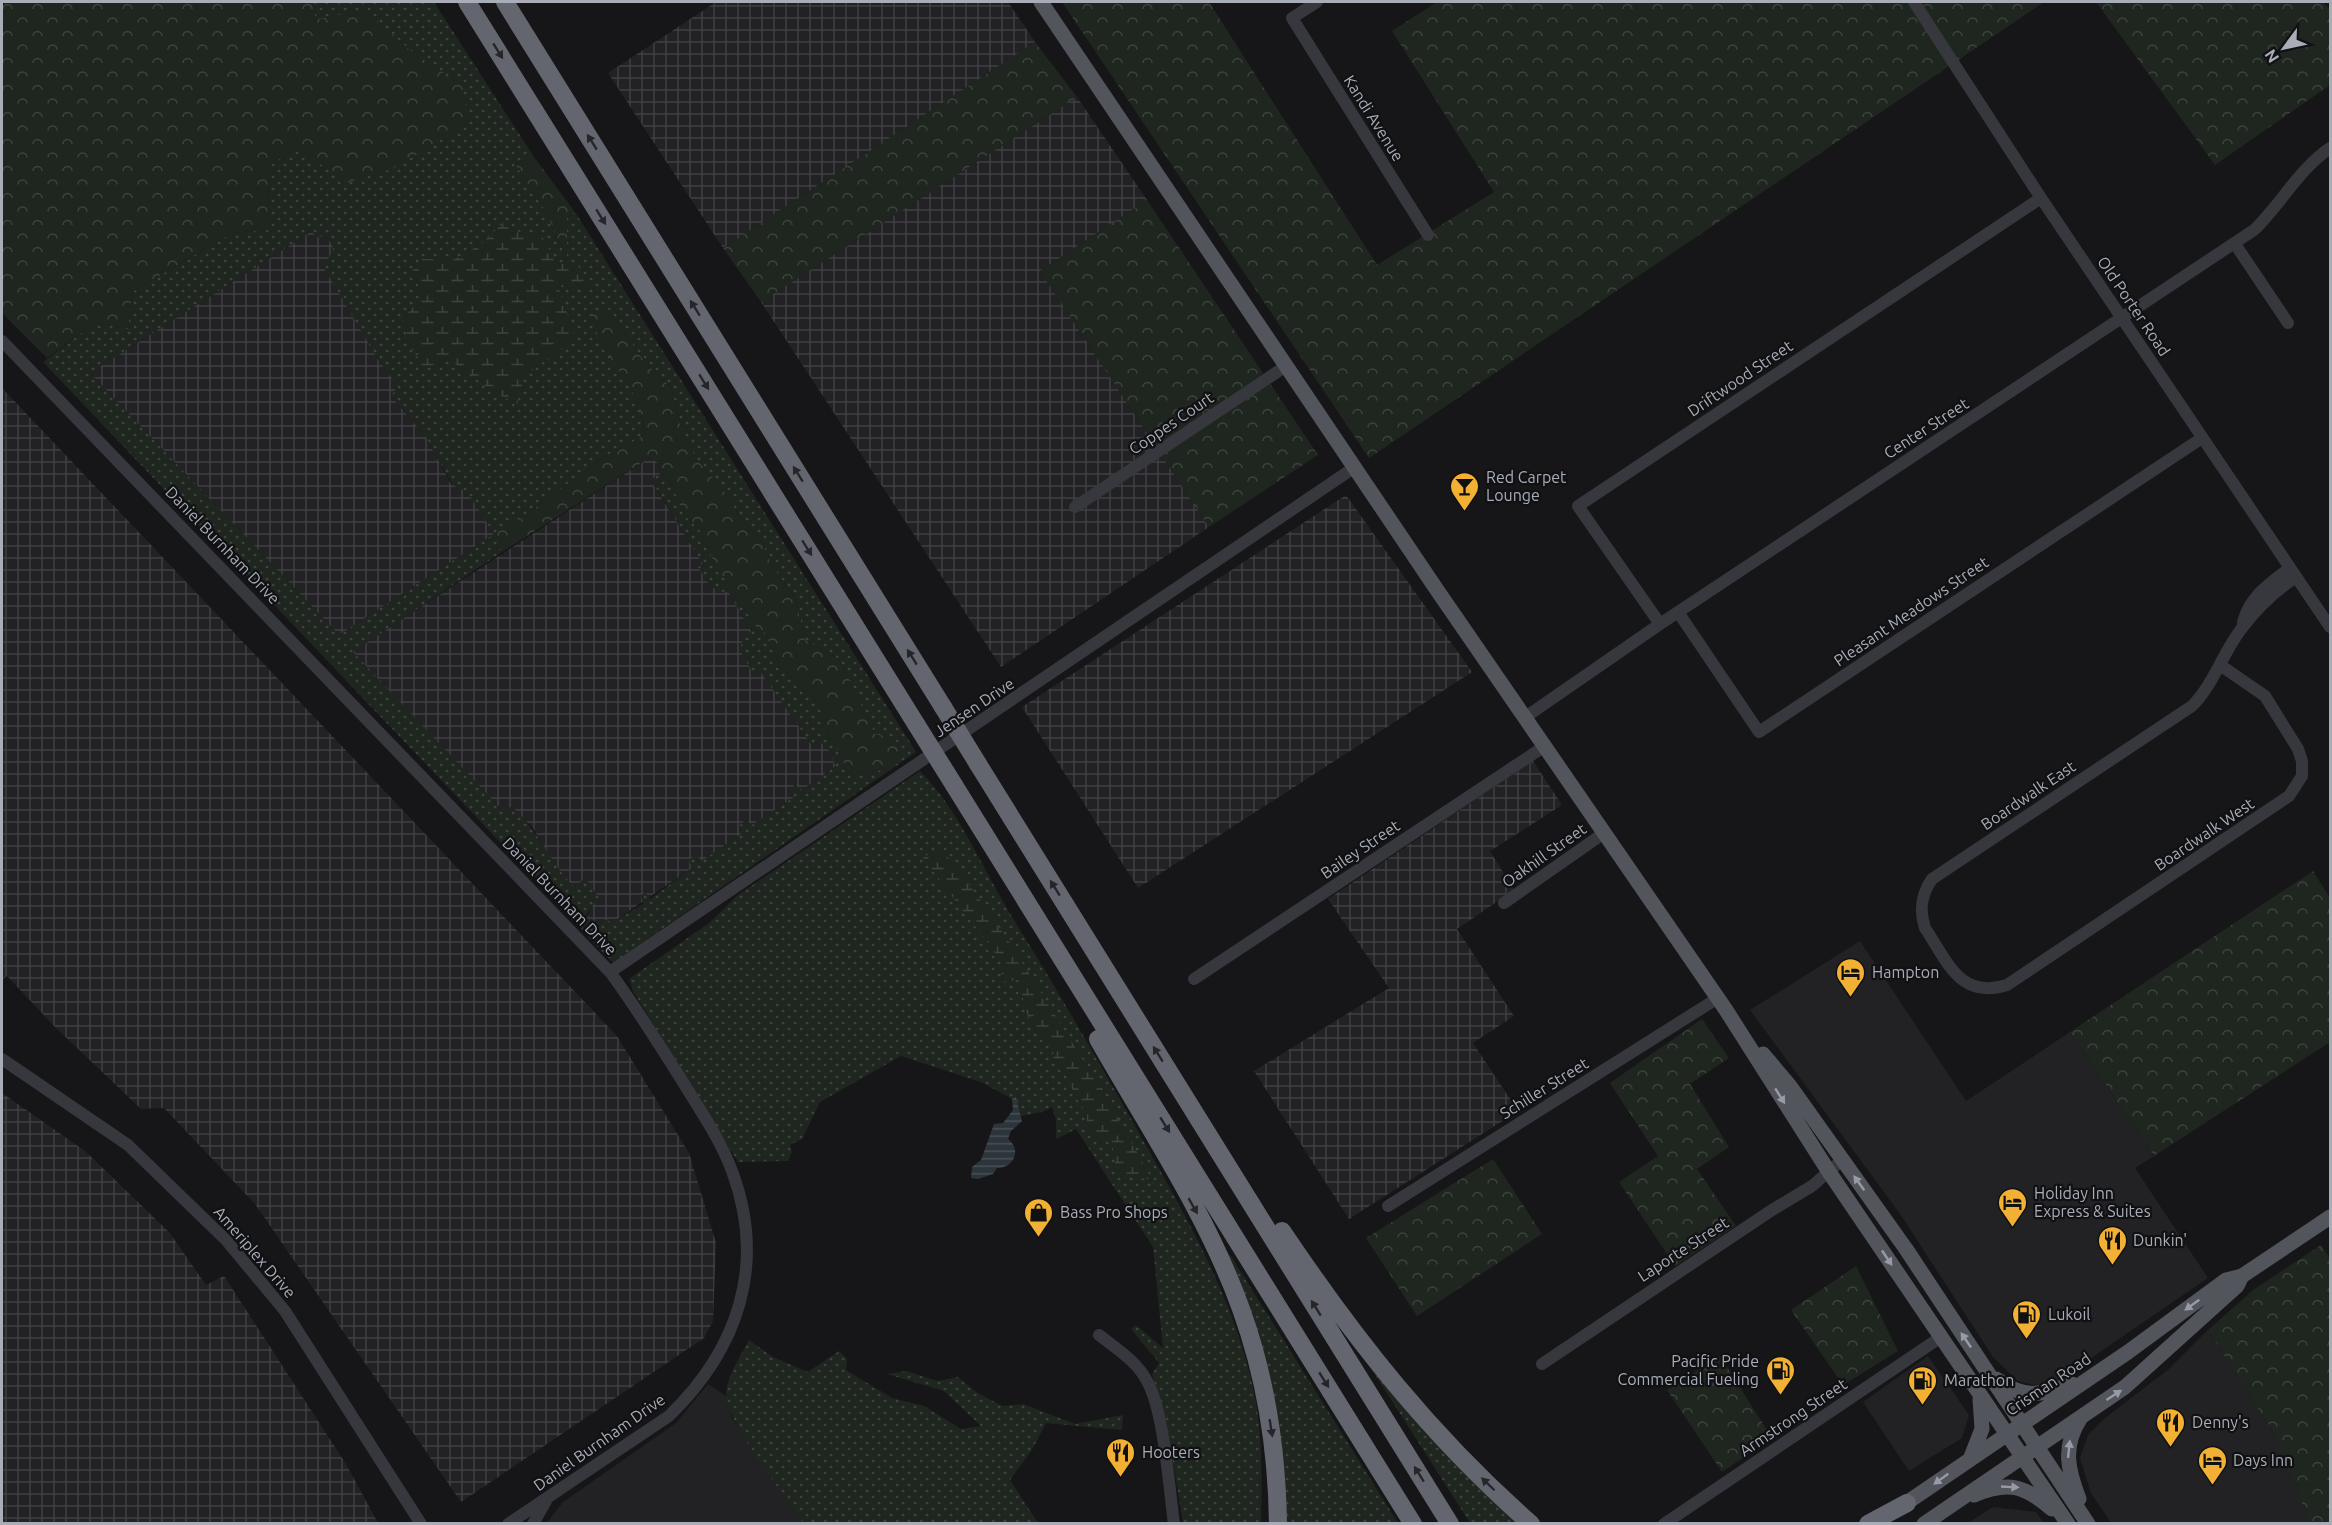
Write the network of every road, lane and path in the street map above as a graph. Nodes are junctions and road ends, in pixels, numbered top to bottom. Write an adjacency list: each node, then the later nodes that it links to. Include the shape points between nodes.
1 (467, 2): 24 (highway, one-way to 24, bridge)
2 (505, 2): 32 (highway, one-way to 2, bridge)
3 (1041, 2): 13 (main road)
4 (1317, 2): 8 (street, Kandi Avenue, via 1292,18)
5 (1914, 2): 7 (street, Old Porter Road)
6 (2331, 148): 9 (street, Center Street, via 2300,176 2272,213)
7 (2041, 198): 10 (street, Old Porter Road); 19 (street, Driftwood Street, via 1578,506)
8 (1428, 236)
9 (2235, 244): 10 (street, Center Street); 11 (street)
10 (2122, 318): 14 (street, Old Porter Road); 18 (street, Center Street)
11 (2288, 323)
12 (2, 341): 27 (street, Daniel Burnham Drive)
13 (1286, 366): 15 (main road); 16 (street, Coppes Court)
14 (2202, 438): 17 (street, Old Porter Road); 18 (street, Pleasant Meadows Street, via 1759,732)
15 (1355, 467): 22 (main road); 27 (street, Jensen Drive)
16 (1075, 507)
17 (2293, 572): 20 (street, Old Porter Road); 21 (street, Boardwalk East, via 2241,628)
18 (1678, 612): 19 (street, Center Street)
19 (1660, 624): 22 (street, Center Street)
20 (2331, 627)
21 (2220, 665): 29 (street, Boardwalk East, via 2192,706 1932,879 1925,889 1920,911 1925,928 1957,976 1974,988); 29 (street, Boardwalk West, via 2265,696 2298,748 2302,776 2296,788 2007,986)
22 (1524, 718): 23 (main road)
23 (1545, 746): 25 (main road); 28 (street, Bailey Street)
24 (968, 808): 58 (highway, one-way to 58, via 1013,899 1101,1043 1201,1220 1228,1277 1264,1388 1274,1450); 59 (highway, one-way to 59)
25 (1604, 833): 26 (street, Oakhill Street); 30 (main road)
26 (1504, 903)
27 (610, 972): 50 (street, Daniel Burnham Drive, via 692,1098 732,1171 745,1230 746,1267 737,1316 711,1369 692,1394 646,1433)
28 (1194, 980)
29 (1995, 989)
30 (1722, 1004): 33 (main road, via 1790,1086); 34 (main road, one-way to 34); 35 (street, Schiller Street)
31 (2, 1059): 54 (street, Ameriplex Drive, via 128,1145 226,1240 285,1311)
32 (1177, 1084): 60 (highway, one-way to 32); 61 (highway, one-way to 32, via 1412,1407 1329,1301)
33 (1842, 1160): 34 (street, Laporte Street); 41 (main road, one-way to 33)
34 (1829, 1172): 39 (main road, one-way to 39); 40 (street, Laporte Street)
35 (1388, 1206)
36 (2331, 1217): 37 (main road, Crisman Road)
37 (2242, 1276): 42 (main road, Crisman Road, one-way to 42, via 2226,1280); 44 (main road, Crisman Road, one-way to 37, via 2150,1367)
38 (1099, 1335): 57 (street, via 1131,1360 1148,1382 1157,1410)
39 (1941, 1337): 43 (main road); 62 (street, Armstrong Street)
40 (1542, 1364)
41 (1990, 1374): 42 (main road, via 2011,1389 2027,1394 2042,1394); 45 (main road)
42 (2089, 1378): 45 (main road, Crisman Road)
43 (1979, 1394): 46 (main road); 49 (main road, via 1982,1429)
44 (2082, 1415): 47 (main road, Crisman Road); 66 (main road, one-way to 44, via 2068,1465 2072,1432)
45 (2023, 1423): 46 (main road, Crisman Road); 47 (main road)
46 (2006, 1434): 48 (main road); 49 (main road, Crisman Road)
47 (2037, 1445): 48 (main road, Crisman Road); 66 (main road)
48 (2022, 1455): 52 (main road, Crisman Road); 53 (main road)
49 (1971, 1458): 51 (main road, Crisman Road, one-way to 51)
50 (547, 1498): 55 (street, Daniel Burnham Drive); 56 (street)
51 (1907, 1503): 63 (highway); 64 (main road, Crisman Road)
52 (1954, 1503): 53 (main road, one-way to 53, via 2005,1485 2039,1497); 65 (main road, Crisman Road)
53 (2066, 1521)
54 (422, 1524)
55 (508, 1524)
56 (533, 1524)
57 (1174, 1524)
58 (1278, 1524)
59 (1413, 1524)
60 (1450, 1524)
61 (1531, 1524)
62 (1664, 1524)
63 (1868, 1524)
64 (1875, 1524)
65 (1924, 1524)
66 (2089, 1524)

